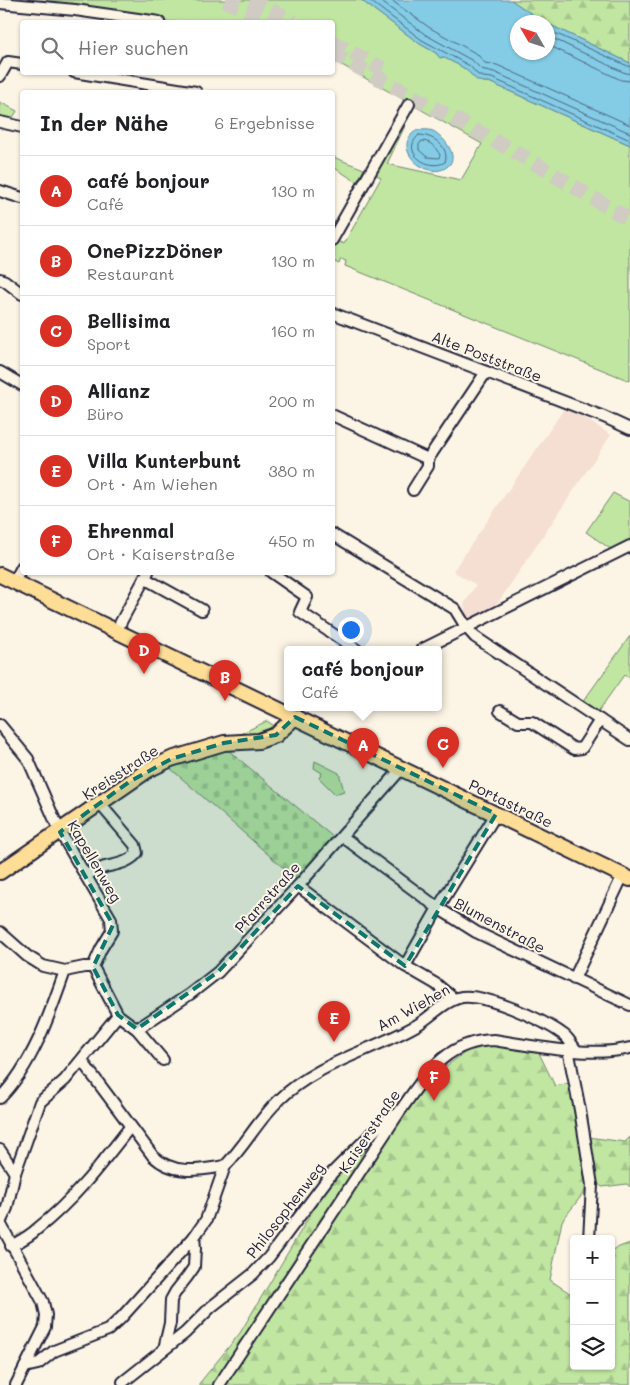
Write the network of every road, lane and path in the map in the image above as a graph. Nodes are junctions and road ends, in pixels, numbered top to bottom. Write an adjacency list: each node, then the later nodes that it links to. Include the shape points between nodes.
1 (0, 3): 2 (street)
2 (144, 20)
3 (20, 64): 5 (street, via 8,62)
4 (92, 75): 6 (street)
5 (0, 76)
6 (184, 90)
7 (409, 104): 12 (street)
8 (0, 122): 9 (street)
9 (20, 127)
10 (0, 191): 11 (street)
11 (20, 197)
12 (335, 235)
13 (0, 279): 14 (street)
14 (20, 292)
15 (335, 313): 17 (street, Alte Poststraße)
16 (0, 372): 18 (street)
17 (486, 372): 20 (street, Alte Poststraße); 21 (street)
18 (20, 384)
19 (335, 416): 21 (street)
20 (630, 429)
21 (428, 459): 22 (street, via 428,466)
22 (413, 490)
23 (335, 536): 31 (street, via 455,609)
24 (630, 546): 31 (street)
25 (20, 571): 29 (street)
26 (0, 575): 29 (main road, Portastraße)
27 (146, 575): 30 (street); 32 (street)
28 (275, 575): 33 (street, via 306,597 300,612)
29 (14, 582): 32 (main road, Portastraße)
30 (202, 610)
31 (466, 627): 34 (street); 38 (street)
32 (116, 631): 35 (main road, Portastraße)
33 (351, 646)
34 (429, 646)
35 (284, 706)
36 (500, 711): 38 (street, via 518,722 532,722 574,749 582,748)
37 (297, 712): 41 (main road, Portastraße); 42 (main road, Kreisstraße, via 276,735 259,741 224,743 171,759 148,770)
38 (600, 720): 40 (street)
39 (0, 725): 44 (street, Kapellenweg, via 28,759)
40 (630, 740)
41 (402, 768): 43 (main road, Portastraße); 45 (street, Pfarrstraße)
42 (100, 804): 44 (main road, Kreisstraße); 47 (street, via 135,844 137,853 116,866)
43 (496, 814): 48 (main road, Portastraße); 50 (street)
44 (60, 832): 46 (main road, Kreisstraße); 47 (street, Kapellenweg)
45 (343, 837): 49 (street, Pfarrstraße); 50 (street, Blumenstraße)
46 (0, 872)
47 (86, 874): 53 (street, Kapellenweg, via 113,925)
48 (626, 877): 55 (street)
49 (298, 886): 52 (street); 59 (street, Pfarrstraße, via 218,972)
50 (438, 908): 52 (street); 55 (street, Blumenstraße, via 476,932)
51 (0, 932): 54 (street, via 43,966)
52 (405, 966): 56 (street)
53 (93, 967): 54 (street, via 84,966); 58 (street)
54 (66, 972): 64 (street, via 24,1067)
55 (574, 979): 57 (street, Blumenstraße)
56 (454, 999): 61 (street, Am Wiehen, via 494,1001 524,1013 564,1035); 68 (street, Am Wiehen, via 417,1025 304,1078 277,1102)
57 (630, 1005)
58 (118, 1015): 59 (street); 63 (street)
59 (137, 1029): 62 (street)
60 (630, 1048): 61 (street, Kaiserstraße)
61 (572, 1050): 65 (street, Kaiserstraße, via 494,1040 472,1042 435,1064); 71 (street, via 592,1185)
62 (163, 1060)
63 (82, 1061): 66 (street); 69 (street, via 40,1102)
64 (0, 1098)
65 (400, 1111): 74 (street, Philosophenweg, via 381,1124 332,1173 253,1274); 78 (street, Kaiserstraße)
66 (130, 1127): 68 (street, via 160,1163 170,1168 182,1171); 73 (street, via 65,1205)
67 (0, 1150): 69 (street)
68 (225, 1166): 72 (street, via 206,1220)
69 (15, 1173): 70 (street)
70 (0, 1223): 73 (street)
71 (589, 1235)
72 (194, 1237): 74 (street, via 194,1267 171,1300); 75 (street, via 108,1330 54,1351 38,1364)
73 (12, 1246): 75 (street, via 43,1302 46,1315 45,1327)
74 (164, 1348): 76 (street, Philosophenweg)
75 (25, 1367): 77 (street)
76 (122, 1382)
77 (16, 1385)
78 (219, 1385)

